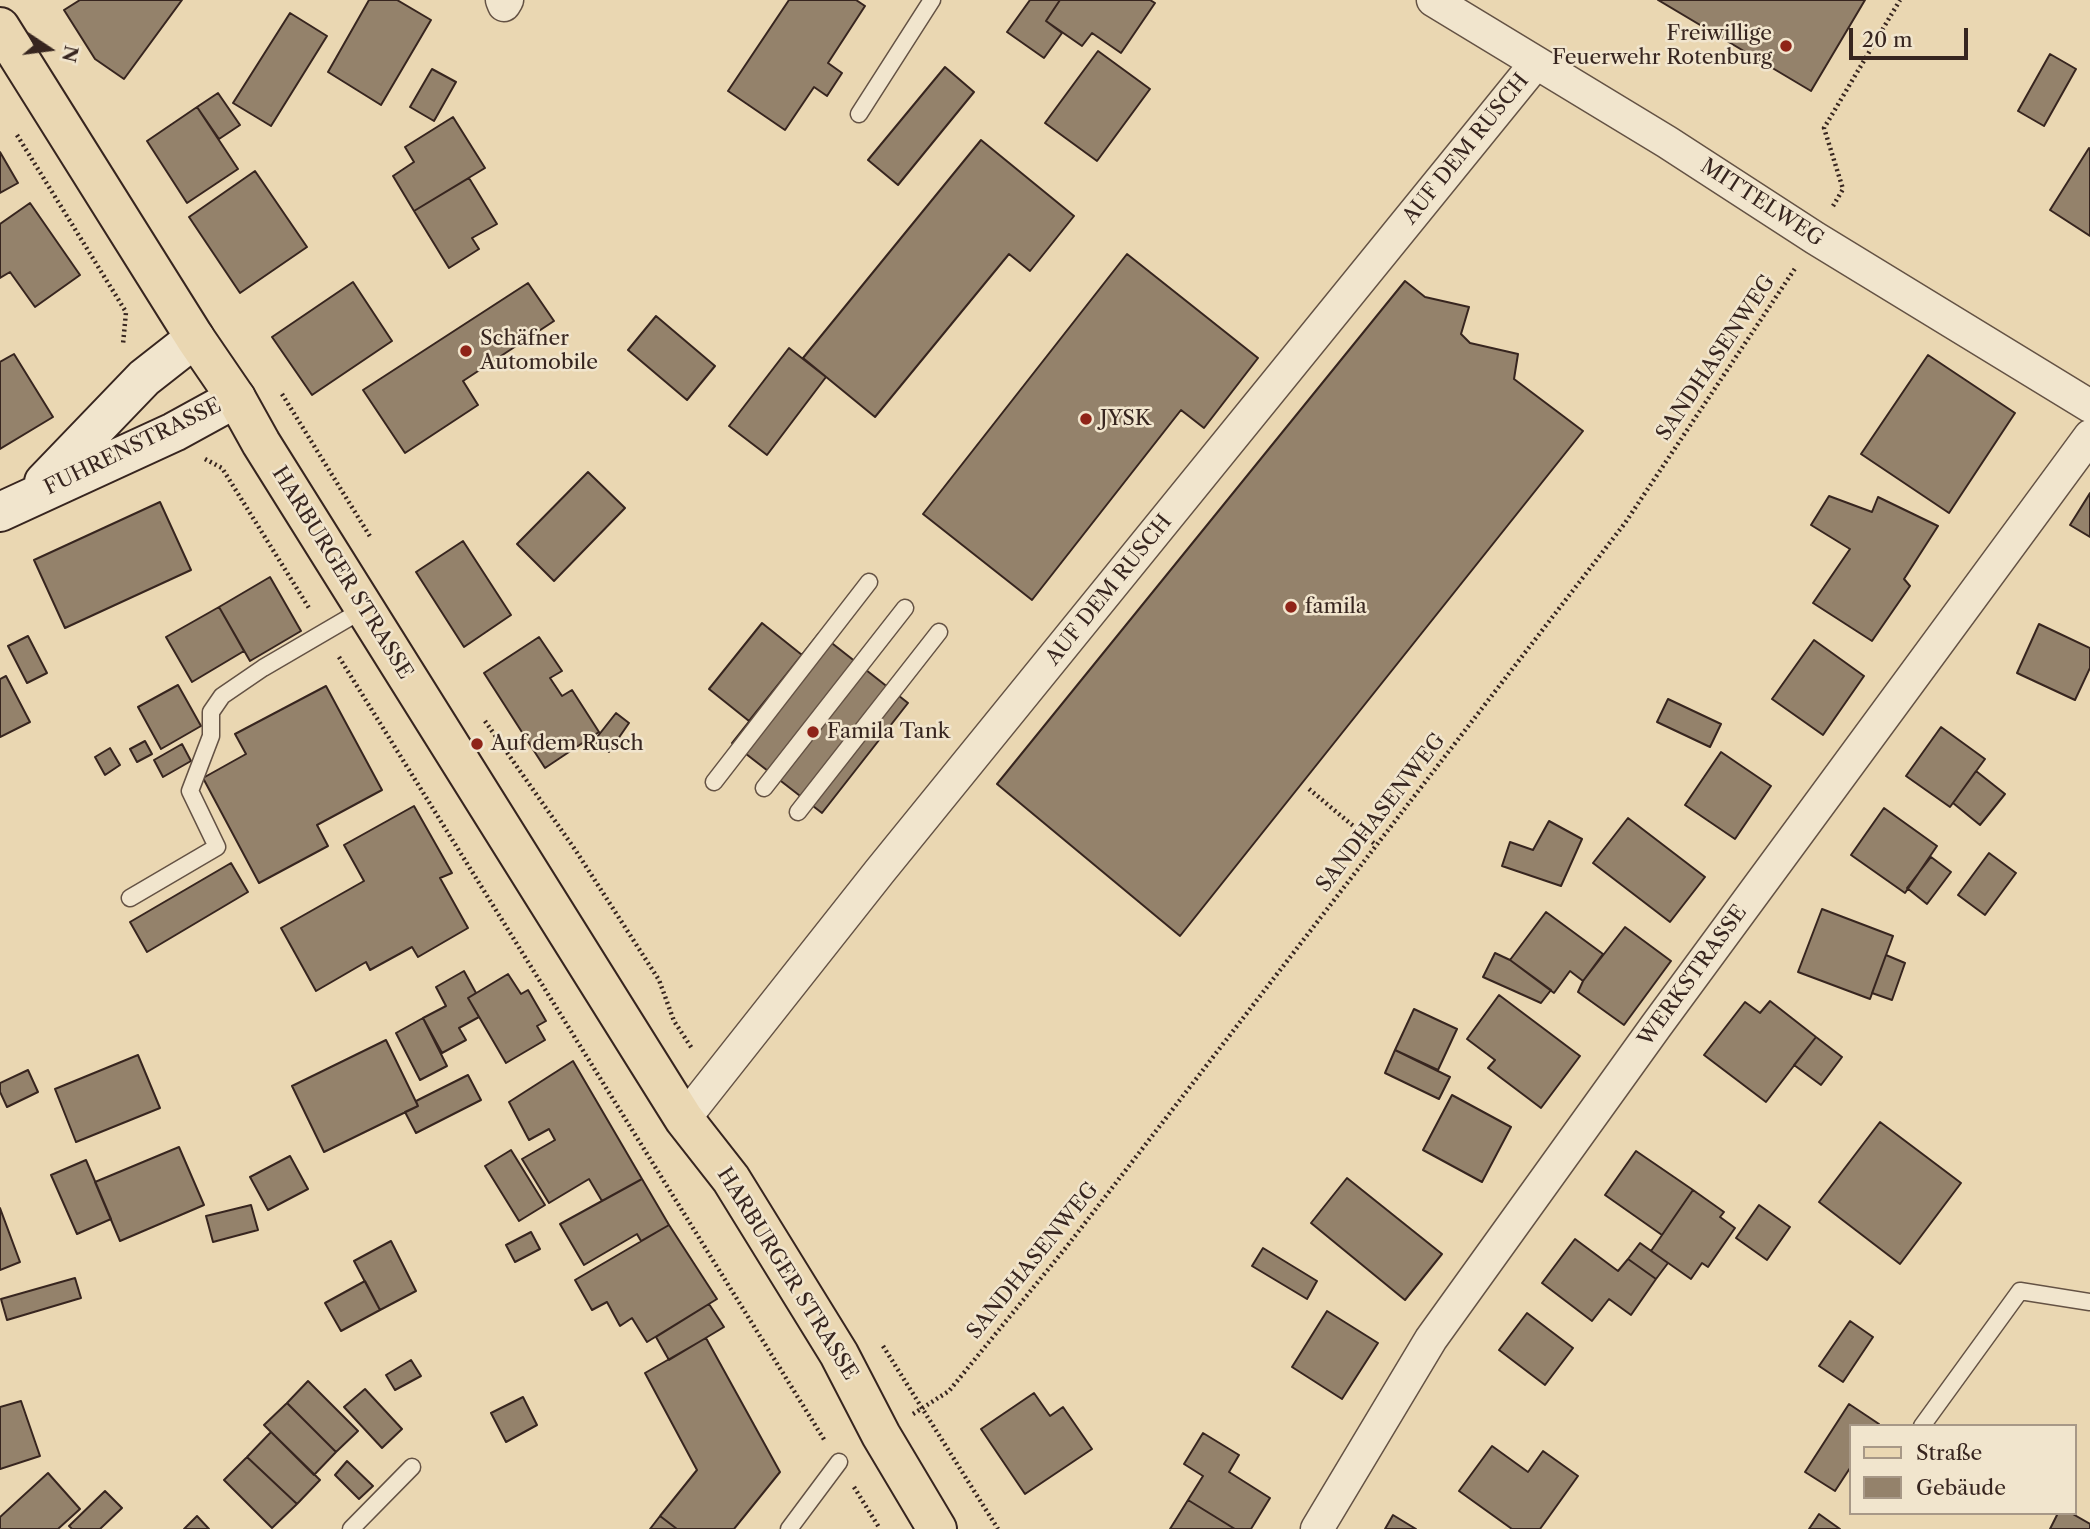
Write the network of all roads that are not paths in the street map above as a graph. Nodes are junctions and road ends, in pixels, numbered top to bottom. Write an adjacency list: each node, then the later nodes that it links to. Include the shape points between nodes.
1 (932, 0): 5 (lane)
2 (1433, 0): 4 (street, MITTELWEG)
3 (0, 27): 6 (main road, HARBURGER STRASSE)
4 (1536, 63): 8 (street, MITTELWEG); 19 (street, AUF DEM RUSCH)
5 (859, 114)
6 (195, 338): 7 (main road, HARBURGER STRASSE); 10 (street, FUHRENSTRASSE, via 144,379)
7 (236, 398): 10 (street, FUHRENSTRASSE, via 174,432); 13 (main road, HARBURGER STRASSE)
8 (2090, 406)
9 (2090, 436): 27 (street, WERKSTRASSE, via 1439,1328)
10 (15, 504)
11 (869, 582): 15 (lane)
12 (905, 608): 16 (lane)
13 (365, 609): 18 (lane, via 222,696 211,712 211,736 190,791 217,847); 19 (main road, HARBURGER STRASSE)
14 (939, 632): 17 (lane)
15 (714, 782)
16 (764, 788)
17 (798, 812)
18 (130, 898)
19 (684, 1119): 26 (main road, HARBURGER STRASSE, via 738,1190 839,1354)
20 (2090, 1302): 21 (lane, via 2020,1291)
21 (1923, 1424)
22 (839, 1462): 25 (lane)
23 (412, 1467): 24 (lane)
24 (351, 1529)
25 (789, 1529)
26 (937, 1529)
27 (1317, 1529)

